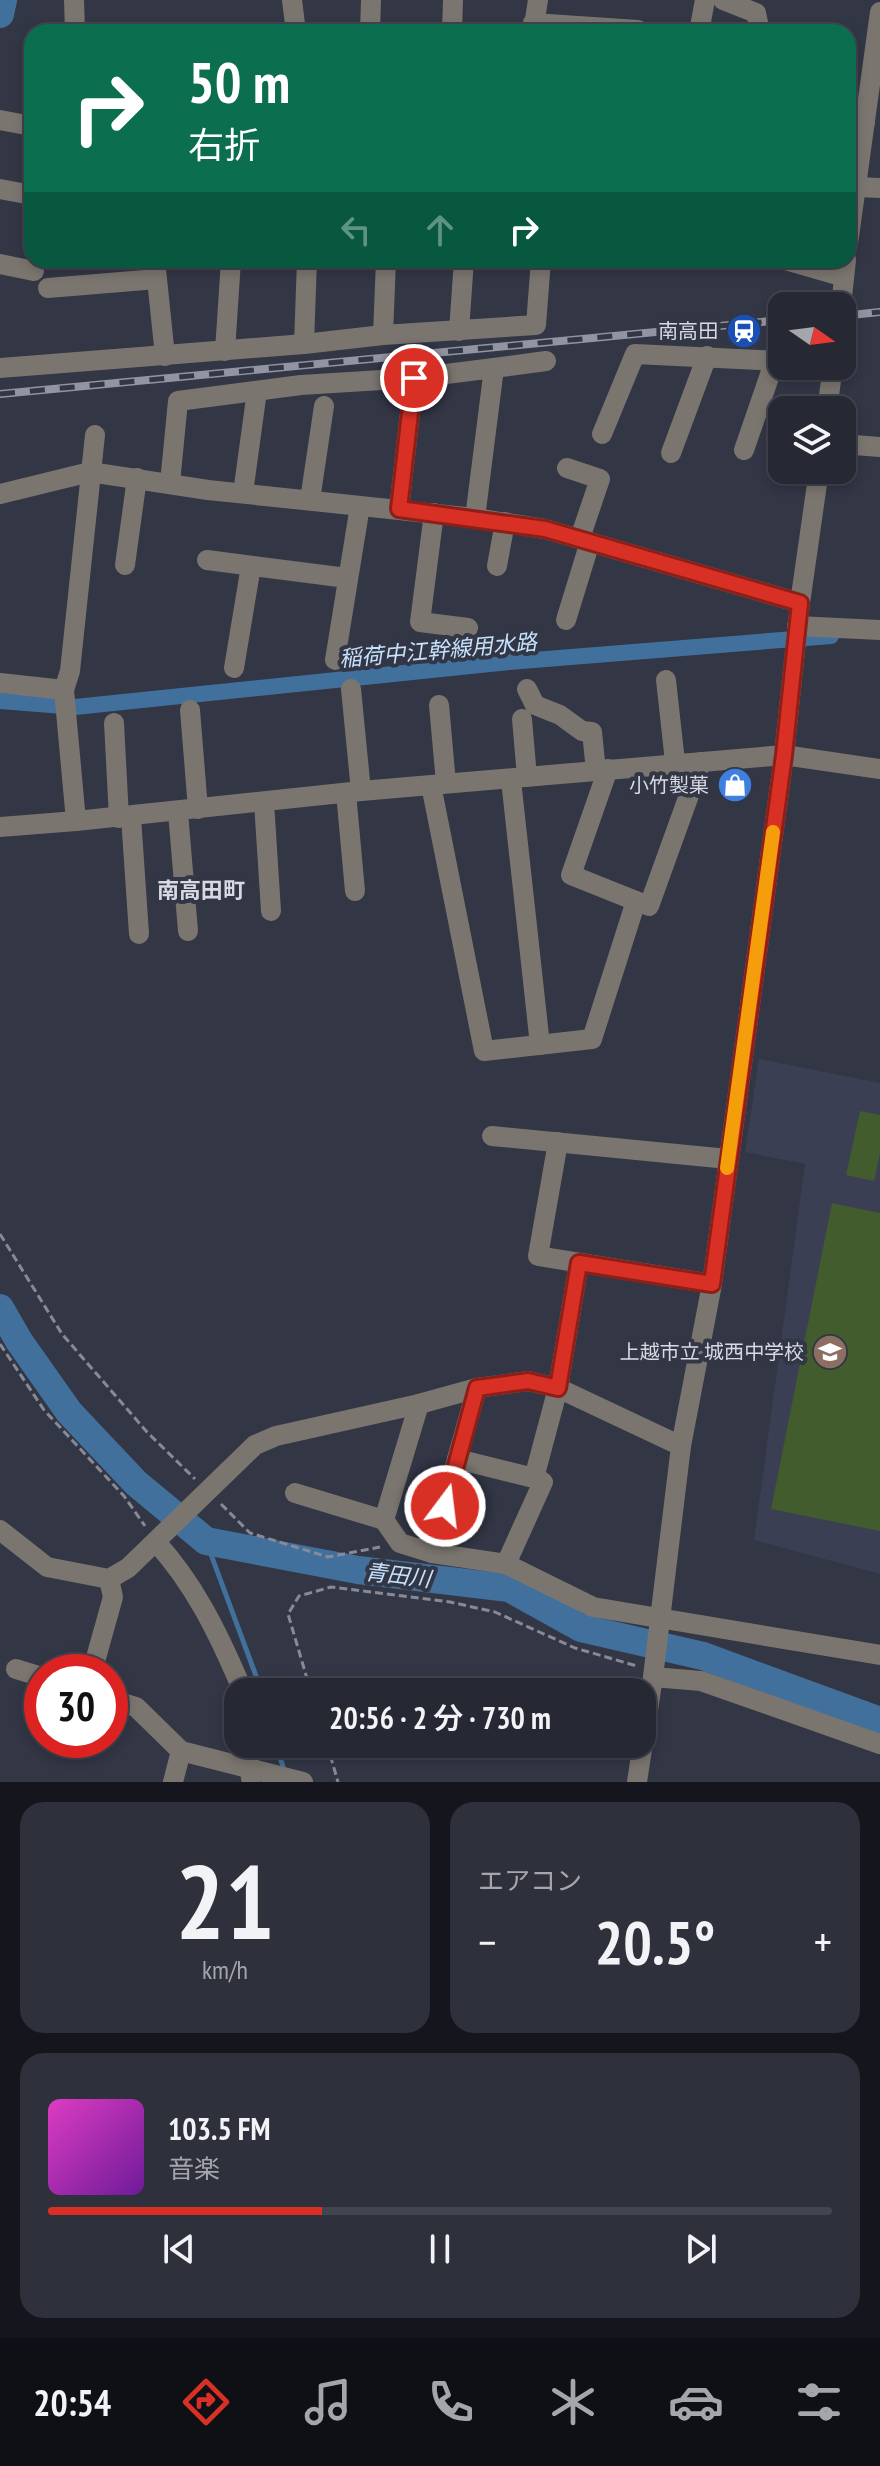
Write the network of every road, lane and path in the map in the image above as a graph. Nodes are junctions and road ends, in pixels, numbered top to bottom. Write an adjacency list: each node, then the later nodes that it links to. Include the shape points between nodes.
1 (74, 0): 9 (street)
2 (292, 0): 10 (street)
3 (371, 0): 11 (street)
4 (453, 0): 12 (street)
5 (538, 0): 13 (street)
6 (705, 0): 14 (street)
7 (723, 0): 15 (street, via 756,13)
8 (880, 12): 18 (street)
9 (75, 24)
10 (295, 24)
11 (370, 24)
12 (452, 24)
13 (534, 24)
14 (700, 24)
15 (758, 24)
16 (856, 113): 18 (street)
17 (0, 120): 19 (street)
18 (865, 122): 20 (street)
19 (24, 124)
20 (856, 169)
21 (856, 181): 22 (street)
22 (880, 188)
23 (0, 189): 24 (street)
24 (24, 194)
25 (0, 264): 33 (street)
26 (230, 268): 39 (street)
27 (307, 268): 38 (street)
28 (386, 268): 37 (street)
29 (463, 268): 36 (street)
30 (540, 268): 36 (street, via 536,325)
31 (845, 268): 35 (street)
32 (156, 269): 34 (street); 40 (street)
33 (34, 271)
34 (48, 288)
35 (842, 292)
36 (459, 331): 37 (street)
37 (383, 335): 38 (street)
38 (304, 344): 39 (street)
39 (225, 351): 40 (street)
40 (165, 356): 44 (street)
41 (707, 356): 42 (street); 50 (street, via 635,354); 55 (street)
42 (768, 359)
43 (546, 361): 45 (street)
44 (0, 368)
45 (494, 368): 46 (street); 67 (street)
46 (414, 378): 48 (street); 65 (street)
47 (770, 380): 54 (street)
48 (257, 391): 59 (street, via 178,401); 61 (street)
49 (324, 406): 63 (street)
50 (602, 434)
51 (95, 435): 57 (street)
52 (856, 445): 53 (street)
53 (880, 447)
54 (744, 450)
55 (671, 453)
56 (567, 468): 69 (street, via 600,479)
57 (90, 472): 58 (street); 62 (street); 86 (street)
58 (137, 478): 59 (street); 71 (street)
59 (170, 483): 61 (street)
60 (817, 484): 75 (street)
61 (243, 493): 63 (street)
62 (0, 494)
63 (310, 500): 64 (street)
64 (360, 506): 65 (street); 74 (street)
65 (399, 509): 66 (street)
66 (434, 513): 67 (street); 78 (street, via 420,622)
67 (475, 518): 68 (street)
68 (505, 522): 69 (street); 73 (street)
69 (585, 540): 75 (street); 76 (street)
70 (207, 560): 72 (street)
71 (125, 565)
72 (251, 566): 74 (street); 81 (street)
73 (497, 566)
74 (347, 578): 80 (street)
75 (800, 603): 77 (street)
76 (566, 620)
77 (797, 626): 79 (street); 91 (street)
78 (468, 628)
79 (880, 630)
80 (335, 660)
81 (234, 668)
82 (666, 680): 92 (street)
83 (0, 683): 86 (street)
84 (351, 689): 98 (street)
85 (527, 689): 95 (street, via 535,705 592,732)
86 (64, 690): 102 (street)
87 (439, 705): 97 (street)
88 (190, 710): 100 (street)
89 (522, 719): 96 (street)
90 (114, 723): 101 (street)
91 (784, 755): 93 (street); 94 (street); 112 (street)
92 (675, 762): 93 (street); 95 (street)
93 (701, 762): 105 (street, via 649,906)
94 (880, 769)
95 (602, 770): 96 (street); 105 (street, via 571,875)
96 (519, 778): 97 (street); 109 (street)
97 (439, 784): 98 (street); 109 (street, via 484,1051)
98 (354, 792): 99 (street); 104 (street)
99 (264, 802): 100 (street); 106 (street)
100 (188, 810): 101 (street); 107 (street)
101 (125, 817): 102 (street); 108 (street)
102 (76, 821): 103 (street)
103 (0, 827)
104 (355, 891)
105 (636, 901): 109 (street, via 592,1039)
106 (271, 911)
107 (188, 931)
108 (139, 934)
109 (540, 1045)
110 (492, 1136): 111 (street)
111 (558, 1142): 112 (street); 114 (street, via 538,1256)
112 (728, 1159): 115 (street)
113 (0, 1234): 124 (path, via 62,1334)
114 (579, 1263): 115 (street); 118 (street)
115 (712, 1284): 120 (street)
116 (0, 1344): 127 (path, via 44,1410)
117 (477, 1388): 118 (street, via 528,1381); 119 (street); 121 (street)
118 (558, 1388): 120 (street); 122 (street)
119 (419, 1404): 124 (street, via 276,1436 255,1445); 125 (street)
120 (681, 1446): 132 (street)
121 (457, 1459): 122 (street); 129 (street)
122 (534, 1478): 130 (street, via 543,1482)
123 (295, 1493): 125 (street)
124 (205, 1495): 127 (street); 128 (path, via 250,1533 328,1557)
125 (384, 1520): 128 (street)
126 (0, 1530): 131 (street, via 47,1567)
127 (158, 1540): 131 (street); 138 (street, via 211,1617)
128 (400, 1543): 129 (street)
129 (432, 1553): 130 (street)
130 (506, 1564): 132 (street, via 593,1607)
131 (109, 1579): 133 (street, via 113,1597)
132 (660, 1618): 134 (street); 136 (street)
133 (97, 1654)
134 (880, 1655)
135 (16, 1669): 137 (street)
136 (648, 1669): 139 (path, via 575,1648 495,1612 331,1587 299,1596 288,1614); 141 (street, via 701,1681); 148 (street)
137 (24, 1671)
138 (237, 1678)
139 (307, 1678)
140 (128, 1705): 142 (street)
141 (880, 1744)
142 (181, 1751): 144 (street); 145 (street)
143 (331, 1758): 147 (path)
144 (254, 1773): 146 (street)
145 (173, 1782)
146 (303, 1782)
147 (338, 1782)
148 (637, 1782)

